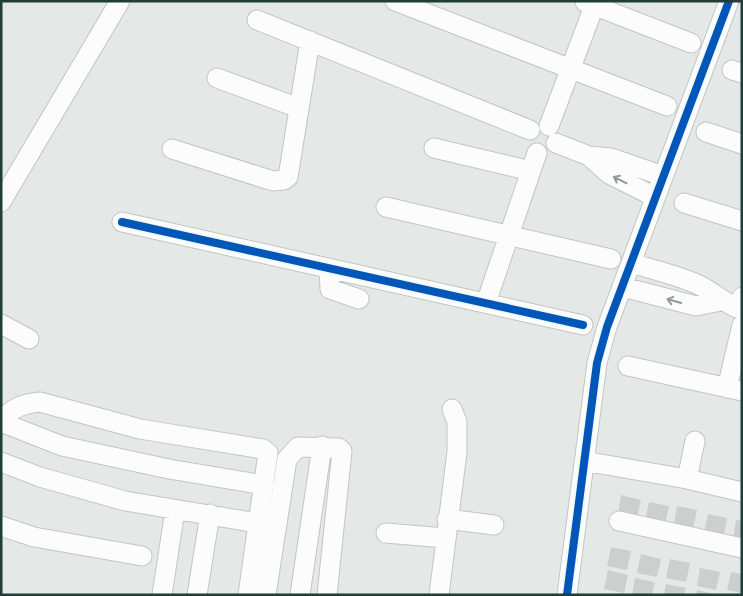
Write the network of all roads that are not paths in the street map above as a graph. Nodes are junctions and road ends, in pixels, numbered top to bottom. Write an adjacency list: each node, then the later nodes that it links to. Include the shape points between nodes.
1 (120, 1): 22 (street)
2 (395, 1): 8 (street)
3 (729, 1): 20 (street)
4 (592, 3): 7 (street); 8 (street)
5 (257, 20): 6 (street)
6 (310, 41): 11 (street); 12 (street)
7 (691, 43)
8 (572, 69): 10 (street); 14 (street)
9 (217, 78): 11 (street)
10 (667, 106)
11 (299, 108): 17 (street, via 291,168 284,180 273,181)
12 (530, 130): 14 (street, via 535,126); 19 (street, via 529,146)
13 (706, 132): 15 (street)
14 (553, 135): 18 (street); 19 (street, via 549,152)
15 (742, 144)
16 (434, 148): 19 (street)
17 (172, 149)
18 (589, 156): 20 (street, via 611,158); 21 (street, one-way to 18, via 609,174)
19 (534, 162): 27 (street)
20 (663, 176): 21 (street)
21 (656, 197): 29 (street)
22 (1, 202)
23 (684, 203): 26 (street)
24 (386, 206): 27 (street)
25 (122, 222): 30 (street)
26 (742, 222)
27 (511, 236): 28 (street); 33 (street)
28 (612, 259)
29 (631, 263): 31 (street); 34 (street, via 692,282)
30 (328, 268): 32 (street, via 330,289); 33 (street)
31 (623, 287): 34 (street, one-way to 31, via 696,306); 44 (street, via 607,326 597,363)
32 (359, 299)
33 (486, 303): 36 (street)
34 (737, 308): 39 (street)
35 (1, 324): 37 (street)
36 (583, 325)
37 (29, 339)
38 (628, 366): 39 (street)
39 (734, 390)
40 (452, 409): 51 (street, via 457,422 457,452)
41 (1, 422): 47 (street, via 62,446 168,469); 47 (street, via 10,411 23,404 40,402 140,429 263,450 268,453)
42 (695, 441): 46 (street)
43 (322, 446): 63 (street, via 298,447 287,459); 64 (street); 65 (street, via 339,448 342,458)
44 (584, 461): 46 (street); 67 (street)
45 (1, 462): 49 (street, via 40,477 116,498)
46 (687, 479): 48 (street)
47 (264, 484): 53 (street)
48 (742, 492)
49 (175, 510): 50 (street); 60 (street)
50 (210, 514): 53 (street); 61 (street)
51 (447, 519): 54 (street); 57 (street)
52 (619, 520): 58 (street)
53 (257, 523): 62 (street)
54 (494, 525)
55 (1, 526): 59 (street, via 34,537)
56 (386, 533): 57 (street)
57 (445, 538): 66 (street)
58 (742, 548)
59 (142, 556)
60 (162, 595)
61 (197, 595)
62 (248, 595)
63 (266, 595)
64 (300, 595)
65 (326, 595)
66 (439, 595)
67 (567, 595)

